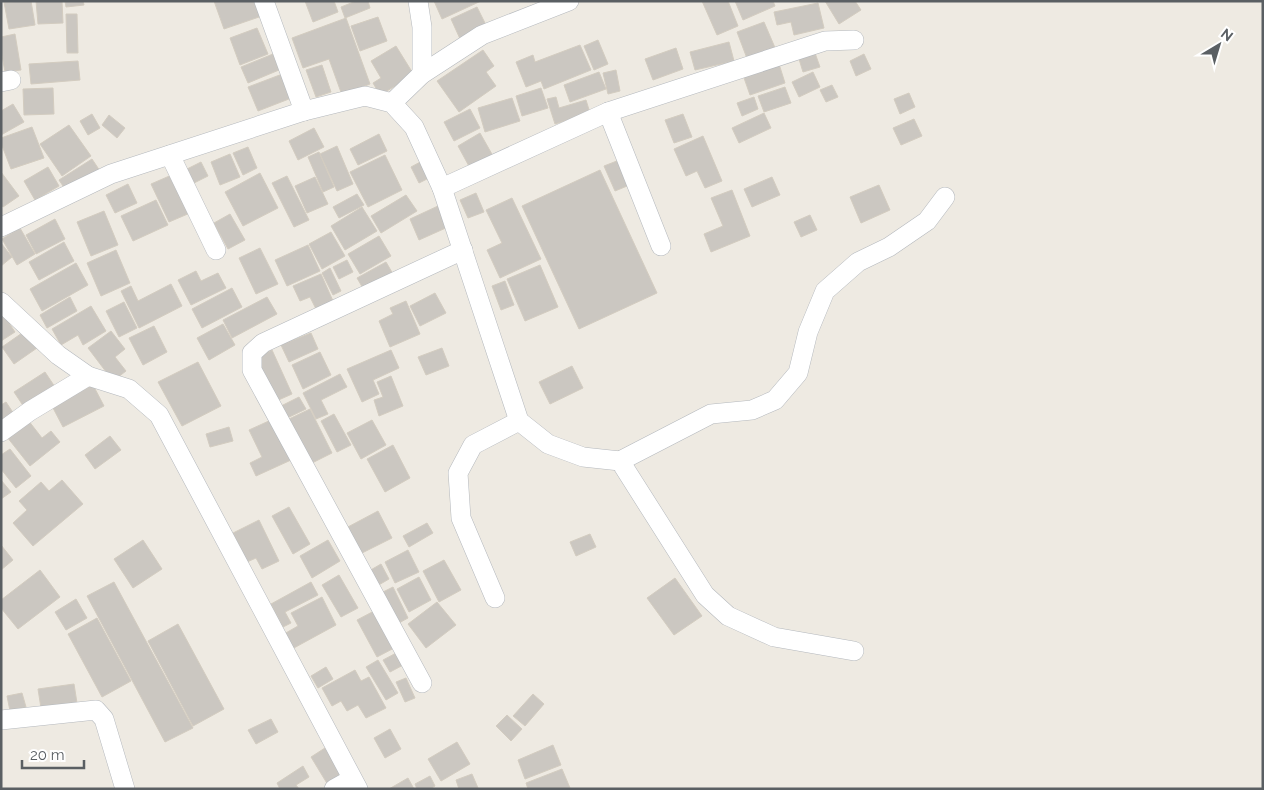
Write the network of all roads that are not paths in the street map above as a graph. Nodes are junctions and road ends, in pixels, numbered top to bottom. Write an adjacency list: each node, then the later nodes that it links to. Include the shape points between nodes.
1 (264, 1): 7 (street)
2 (418, 1): 5 (street, via 422,26)
3 (569, 1): 5 (street, via 482,35)
4 (854, 40): 8 (street, via 825,41)
5 (422, 74): 6 (street)
6 (392, 103): 7 (street, via 365,96); 10 (street, via 414,127)
7 (304, 111): 9 (street)
8 (608, 112): 10 (street); 13 (street)
9 (170, 155): 12 (street, via 111,174); 14 (street)
10 (442, 188): 15 (street)
11 (945, 197): 20 (street, via 927,221 889,248 858,262 826,291 808,332 798,373 775,400 752,410 711,414)
12 (1, 227)
13 (661, 246)
14 (216, 250)
15 (463, 250): 18 (street); 23 (street, via 263,343 252,352 252,370)
16 (1, 302): 17 (street, via 58,355)
17 (88, 376): 19 (street); 25 (street, via 129,389 159,415)
18 (519, 421): 20 (street, via 548,444 583,457); 21 (street, via 473,446 458,473 461,518)
19 (1, 432)
20 (620, 461): 22 (street, via 705,594 728,616 774,637)
21 (495, 598)
22 (854, 651)
23 (422, 683)
24 (1, 720): 26 (street, via 96,710 104,719)
25 (355, 784): 27 (street)
26 (125, 789)
27 (334, 789)

